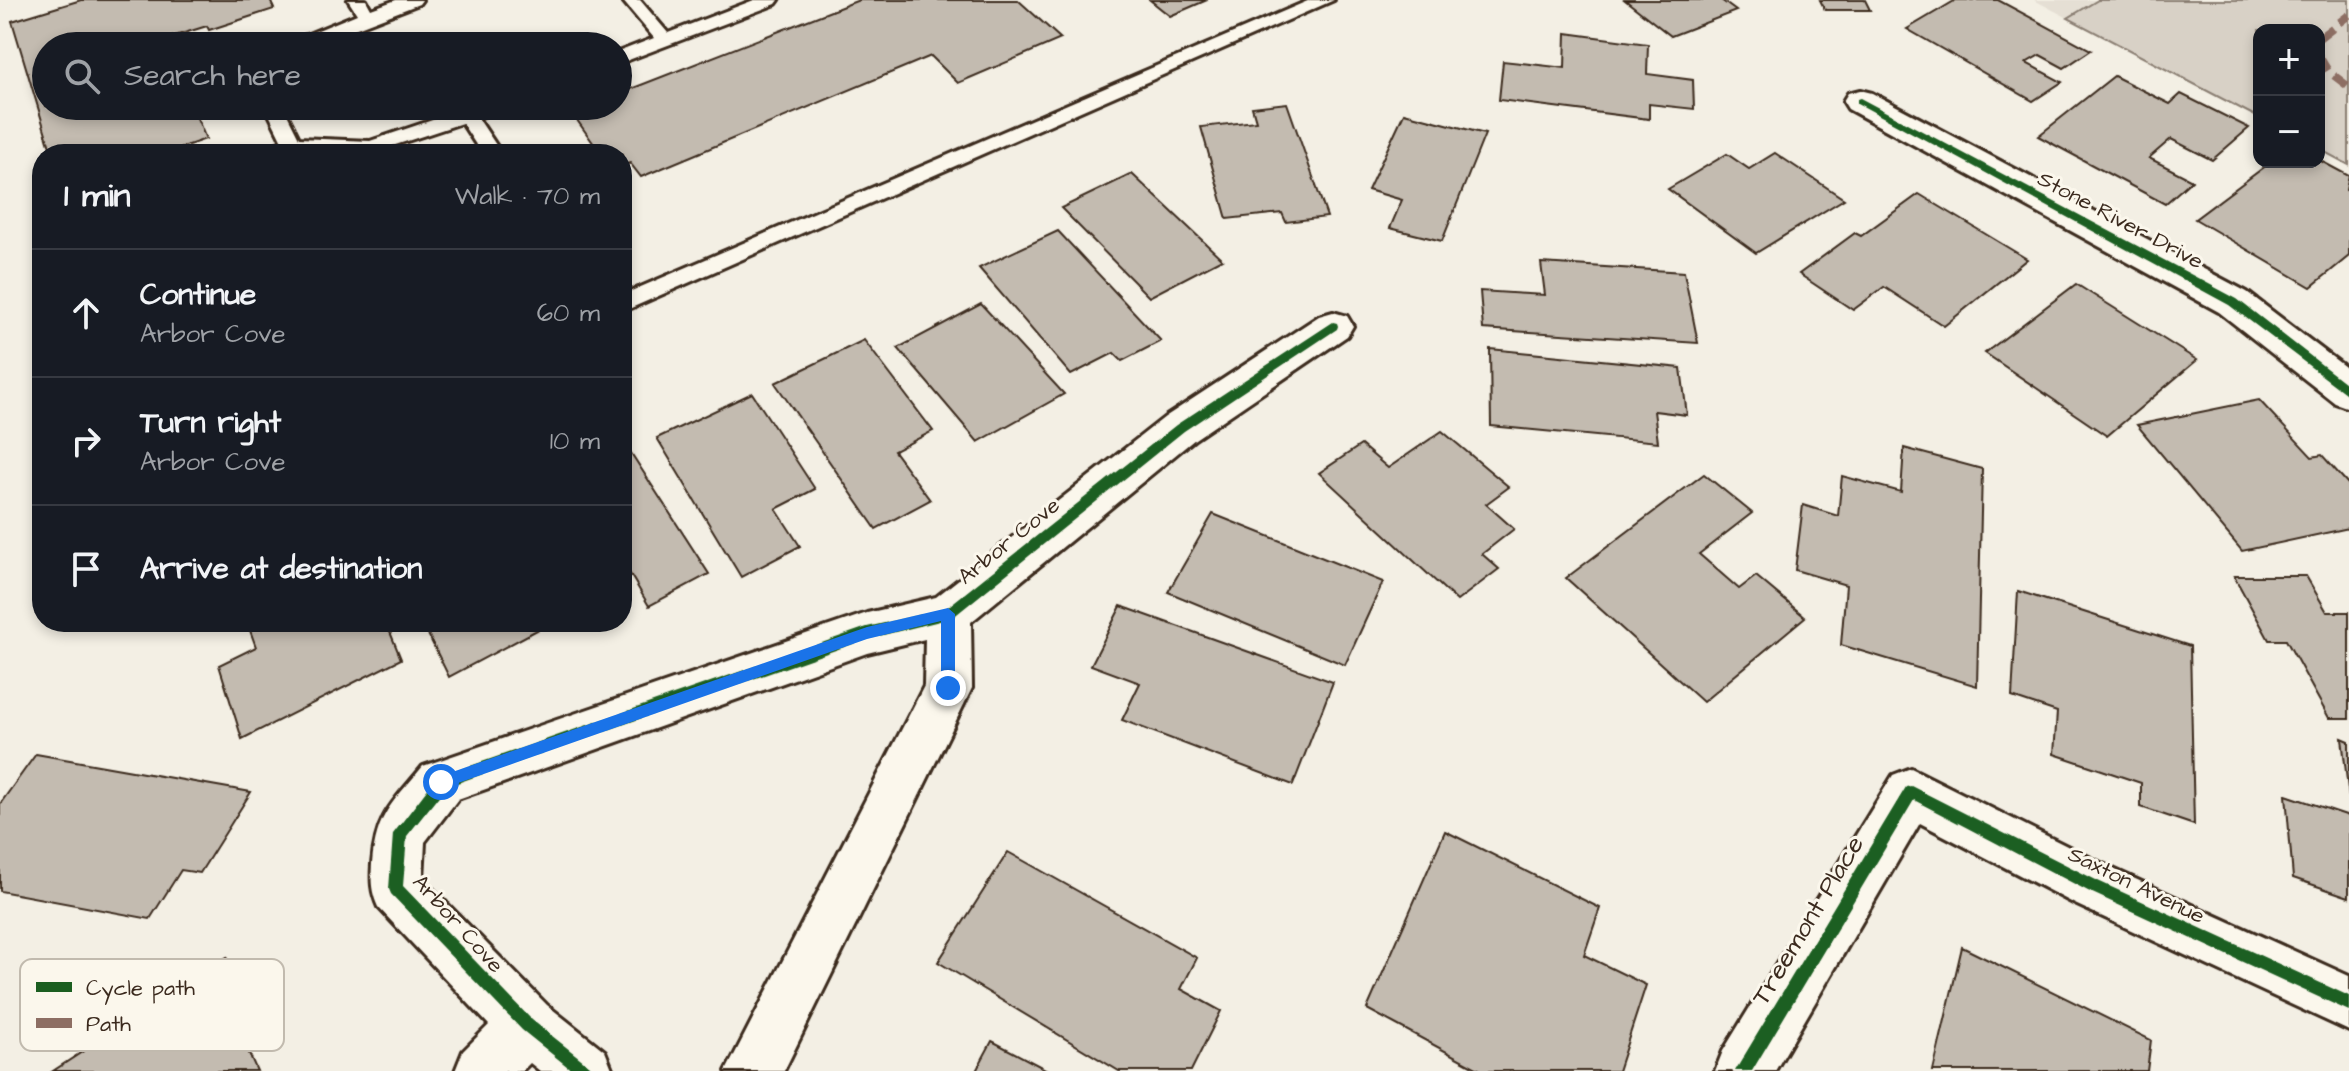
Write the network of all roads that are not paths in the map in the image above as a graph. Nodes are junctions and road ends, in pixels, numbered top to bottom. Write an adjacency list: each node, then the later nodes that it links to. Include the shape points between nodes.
1 (357, 0): 6 (lane)
2 (413, 0): 6 (lane)
3 (631, 0): 8 (lane)
4 (770, 0): 8 (lane)
5 (1325, 0): 17 (lane)
6 (367, 16): 7 (lane)
7 (329, 32)
8 (665, 40): 9 (lane)
9 (632, 53)
10 (1860, 101): 19 (street, Stone River Drive, via 2233,302)
11 (281, 120): 14 (lane)
12 (455, 120): 15 (lane)
13 (470, 120): 16 (lane)
14 (293, 144)
15 (380, 144)
16 (485, 144)
17 (632, 300)
18 (1333, 326): 20 (street, Arbor Cove, via 1180,428)
19 (2349, 392)
20 (948, 614): 23 (street, Arbor Cove, via 867,633 441,782 400,834 396,889); 26 (street, Arbor Cove, via 948,688)
21 (1911, 792): 22 (street, Saxton Avenue, via 2093,886); 27 (street, Treemont Place)
22 (2349, 1004)
23 (527, 1025): 24 (street); 25 (street, Arbor Cove)
24 (483, 1071)
25 (585, 1071)
26 (754, 1071)
27 (1743, 1071)

